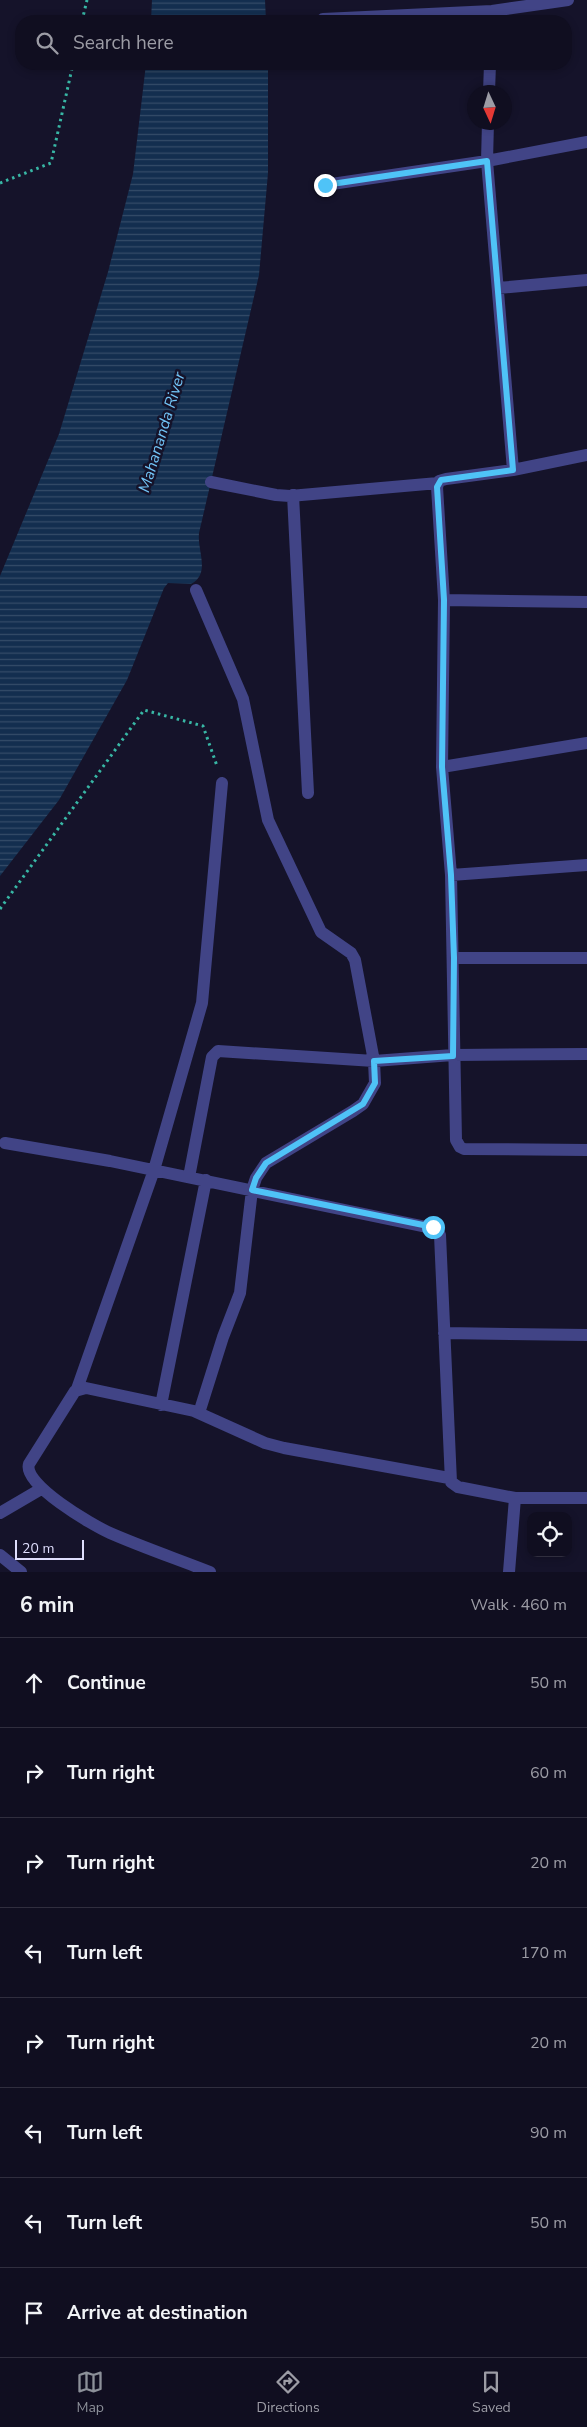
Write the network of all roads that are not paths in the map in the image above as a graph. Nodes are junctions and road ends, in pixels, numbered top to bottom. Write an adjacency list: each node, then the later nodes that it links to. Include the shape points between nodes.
1 (568, 0): 2 (street)
2 (541, 2): 3 (street)
3 (495, 15)
4 (490, 70): 5 (street)
5 (489, 85)
6 (488, 130): 8 (street)
7 (587, 142): 8 (street)
8 (487, 161): 9 (street); 11 (street)
9 (325, 185)
10 (587, 280): 11 (street)
11 (498, 288): 13 (street)
12 (587, 455): 13 (street)
13 (513, 470): 15 (street, via 446,479)
14 (211, 482): 16 (street, via 276,495)
15 (438, 483): 16 (street); 18 (street)
16 (293, 495): 23 (street)
17 (196, 590): 30 (street, via 243,699 268,820 321,932 353,956)
18 (444, 600): 19 (street); 21 (street)
19 (587, 602)
20 (587, 743): 21 (street)
21 (442, 767): 25 (street)
22 (222, 782): 33 (street, via 202,1004)
23 (308, 793)
24 (587, 865): 25 (street)
25 (451, 875): 26 (street)
26 (454, 958): 27 (street); 29 (street)
27 (587, 958)
28 (587, 1054): 29 (street)
29 (453, 1056): 30 (street); 32 (street, via 456,1140 460,1147)
30 (374, 1061): 34 (street, via 214,1053); 36 (street, via 375,1083 363,1104 266,1163)
31 (5, 1143): 33 (street)
32 (587, 1150)
33 (154, 1170): 34 (street); 39 (street)
34 (189, 1177): 35 (street)
35 (206, 1180): 36 (street); 40 (street)
36 (252, 1190): 37 (street, via 436,1229 440,1235); 41 (street, via 240,1293 222,1337)
37 (444, 1333): 38 (street); 42 (street)
38 (587, 1335)
39 (77, 1390): 40 (street, via 86,1388); 43 (street, via 28,1466 29,1474)
40 (161, 1404): 41 (street)
41 (199, 1412): 42 (street, via 284,1448)
42 (449, 1478): 44 (street, via 453,1486)
43 (41, 1489): 46 (street); 49 (street, via 109,1532)
44 (514, 1498): 45 (street); 50 (street)
45 (587, 1498)
46 (0, 1513)
47 (0, 1555): 48 (street)
48 (21, 1572)
49 (210, 1572)
50 (509, 1572)

